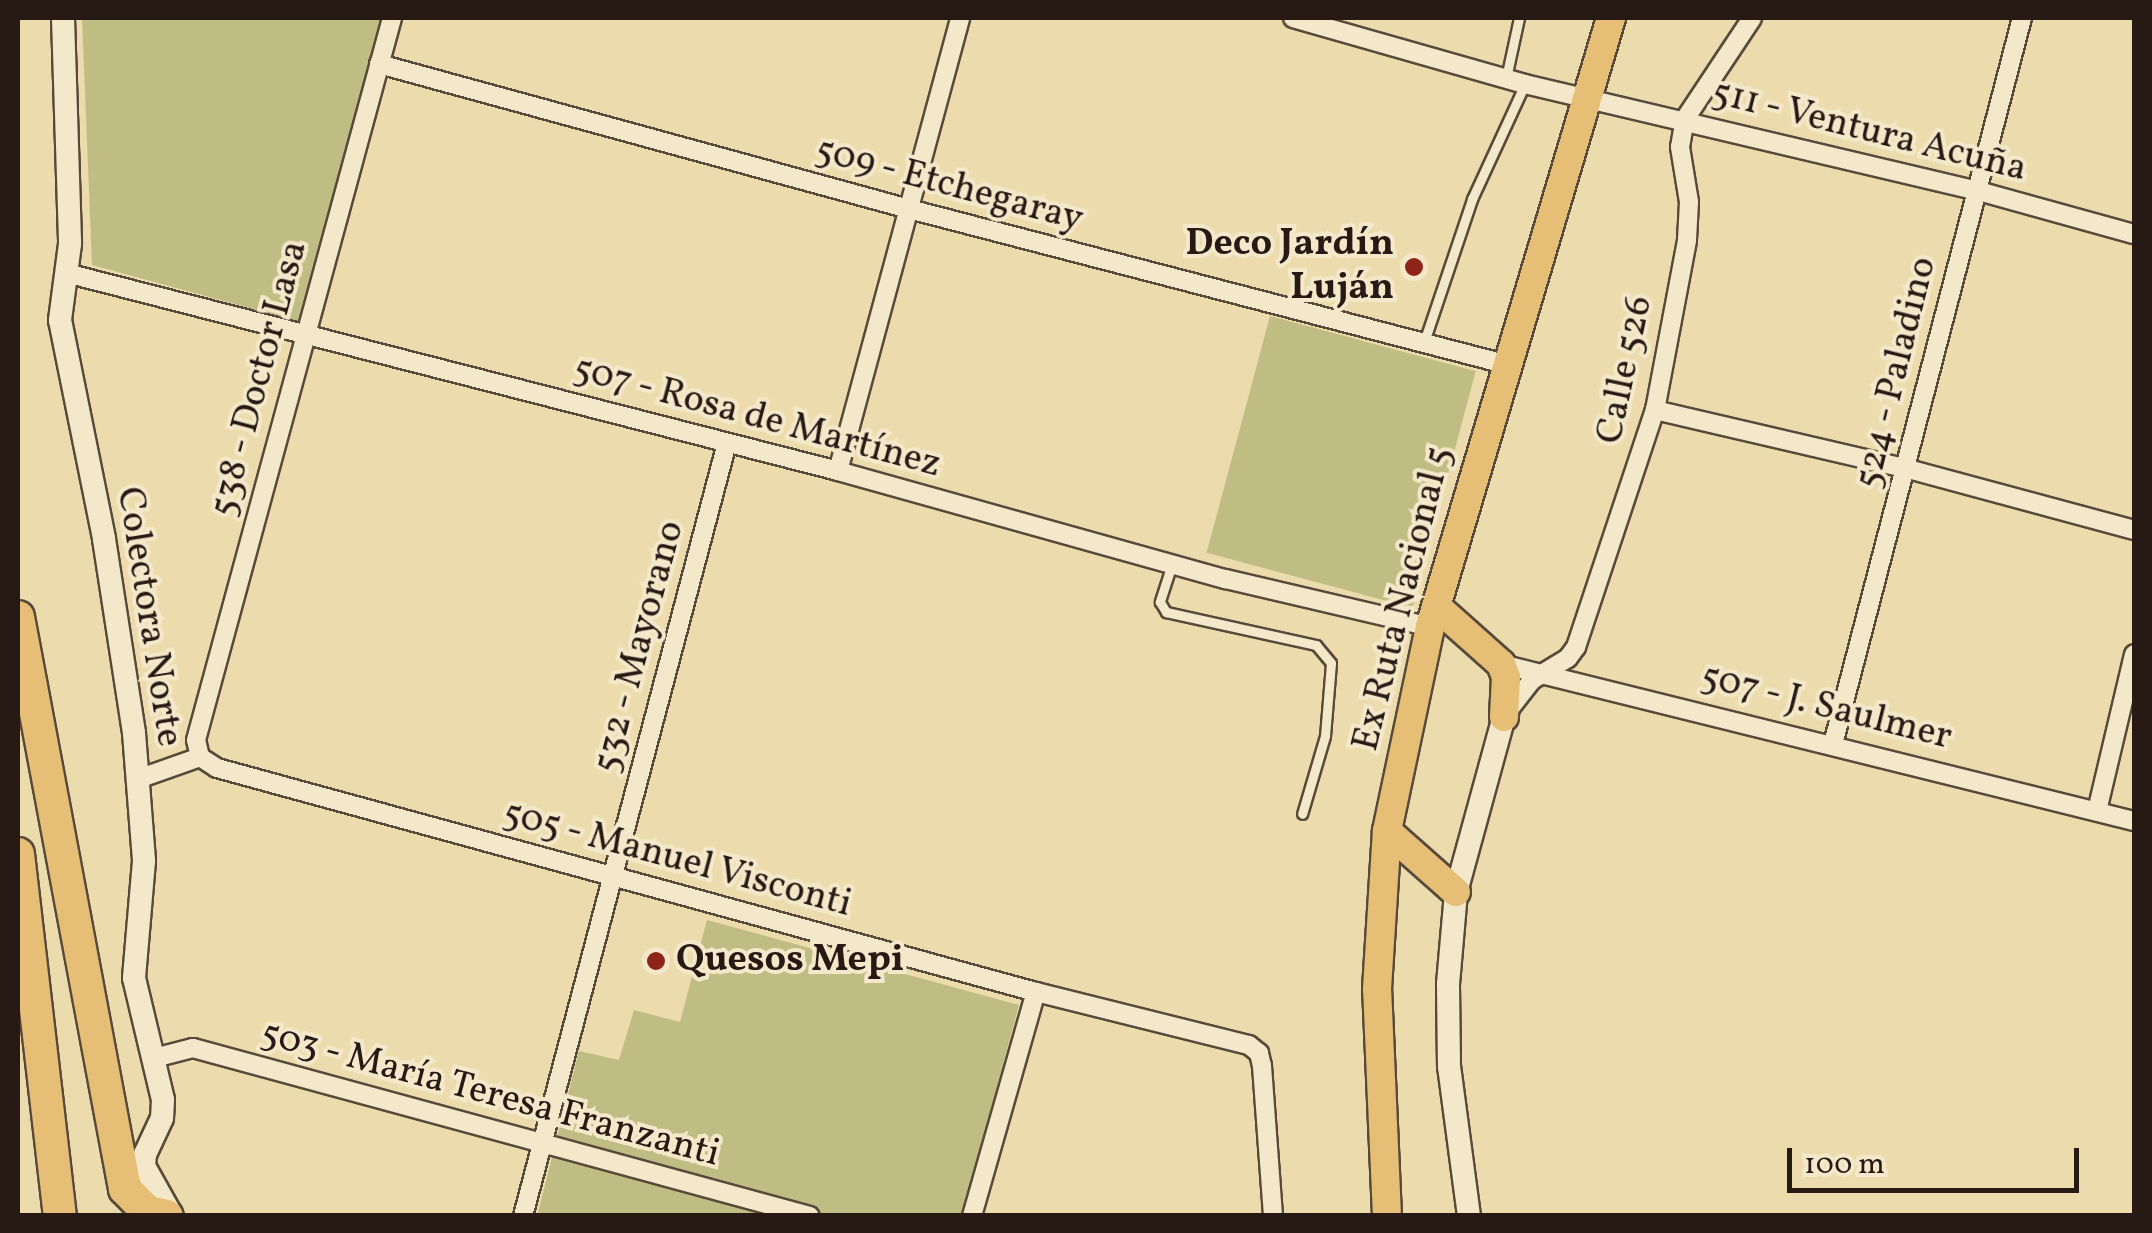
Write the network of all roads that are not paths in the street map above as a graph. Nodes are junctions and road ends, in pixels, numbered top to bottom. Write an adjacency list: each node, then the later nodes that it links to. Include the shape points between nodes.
1 (64, 18): 17 (street, Colectora Norte)
2 (392, 18): 9 (street, 538 - Doctor Lasa)
3 (960, 18): 15 (street)
4 (1293, 18): 10 (street, 511 - Ventura Acuña)
5 (1519, 18): 10 (lane)
6 (1610, 18): 12 (main road, Ex Ruta Nacional 5)
7 (1752, 18): 13 (street)
8 (2022, 18): 14 (street, 524 - Paladino)
9 (379, 64): 15 (street, 509 - Etchegaray); 18 (street, 538 - Doctor Lasa)
10 (1506, 78): 11 (street, 511 - Ventura Acuña)
11 (1526, 84): 12 (street, 511 - Ventura Acuña); 19 (lane, via 1472,199)
12 (1586, 100): 13 (street, 511 - Ventura Acuña); 20 (main road, Ex Ruta Nacional 5)
13 (1685, 120): 14 (street, 511 - Ventura Acuña); 21 (street, Calle 526, via 1680,148 1687,240)
14 (1975, 190): 16 (street, 511 - Ventura Acuña); 23 (street, 524 - Paladino)
15 (909, 209): 19 (street, 509 - Etchegaray); 24 (street)
16 (2134, 234)
17 (66, 273): 18 (street, 507 - Rosa de Martínez); 35 (street, Colectora Norte, via 60,320 104,539)
18 (306, 334): 22 (street, 507 - Rosa de Martínez); 34 (street, 538 - Doctor Lasa, via 196,740)
19 (1423, 345): 20 (street, 509 - Etchegaray)
20 (1504, 364): 27 (main road, Ex Ruta Nacional 5)
21 (1654, 410): 23 (street); 31 (street, Calle 526, via 1576,647)
22 (727, 443): 24 (street, 507 - Rosa de Martínez); 41 (street, 532 - Mayorano)
23 (1908, 469): 25 (street); 33 (street, 524 - Paladino)
24 (838, 471): 26 (street, 507 - Rosa de Martínez)
25 (2134, 530)
26 (1172, 564): 27 (street, 507 - Rosa de Martínez); 37 (lane, via 1160,602 1166,612 1326,652 1333,678 1325,736)
27 (1433, 616): 30 (main road); 39 (main road, Ex Ruta Nacional 5)
28 (18, 617): 47 (highway, via 125,1188 148,1212)
29 (2134, 654): 36 (street)
30 (1501, 664): 31 (street, 507 - J. Saulmer); 32 (main road)
31 (1547, 672): 32 (street, Calle 526, via 1519,693); 33 (street, 507 - J. Saulmer)
32 (1504, 717): 42 (street)
33 (1833, 744): 36 (street, 507 - J. Saulmer)
34 (200, 757): 35 (street); 41 (street, 505 - Manuel Visconti, via 217,768)
35 (138, 779): 44 (street, Colectora Norte, via 144,861 134,978)
36 (2097, 811): 38 (street, 507 - J. Saulmer)
37 (1302, 814)
38 (2134, 821)
39 (1387, 831): 42 (main road); 52 (main road, Ex Ruta Nacional 5, via 1376,988)
40 (18, 854): 46 (highway)
41 (614, 876): 43 (street, 505 - Manuel Visconti); 45 (street, 532 - Mayorano)
42 (1456, 892): 53 (street, via 1446,1027)
43 (1036, 992): 50 (street); 51 (street, 505 - Manuel Visconti, via 1259,1053)
44 (154, 1058): 45 (street, 503 - María Teresa Franzanti, via 193,1048); 47 (street, Colectora Norte, via 162,1118 144,1166)
45 (540, 1144): 48 (street, 532 - Mayorano); 49 (street, 503 - María Teresa Franzanti)
46 (60, 1216)
47 (170, 1216)
48 (523, 1216)
49 (810, 1216)
50 (972, 1216)
51 (1274, 1216)
52 (1387, 1216)
53 (1470, 1216)

